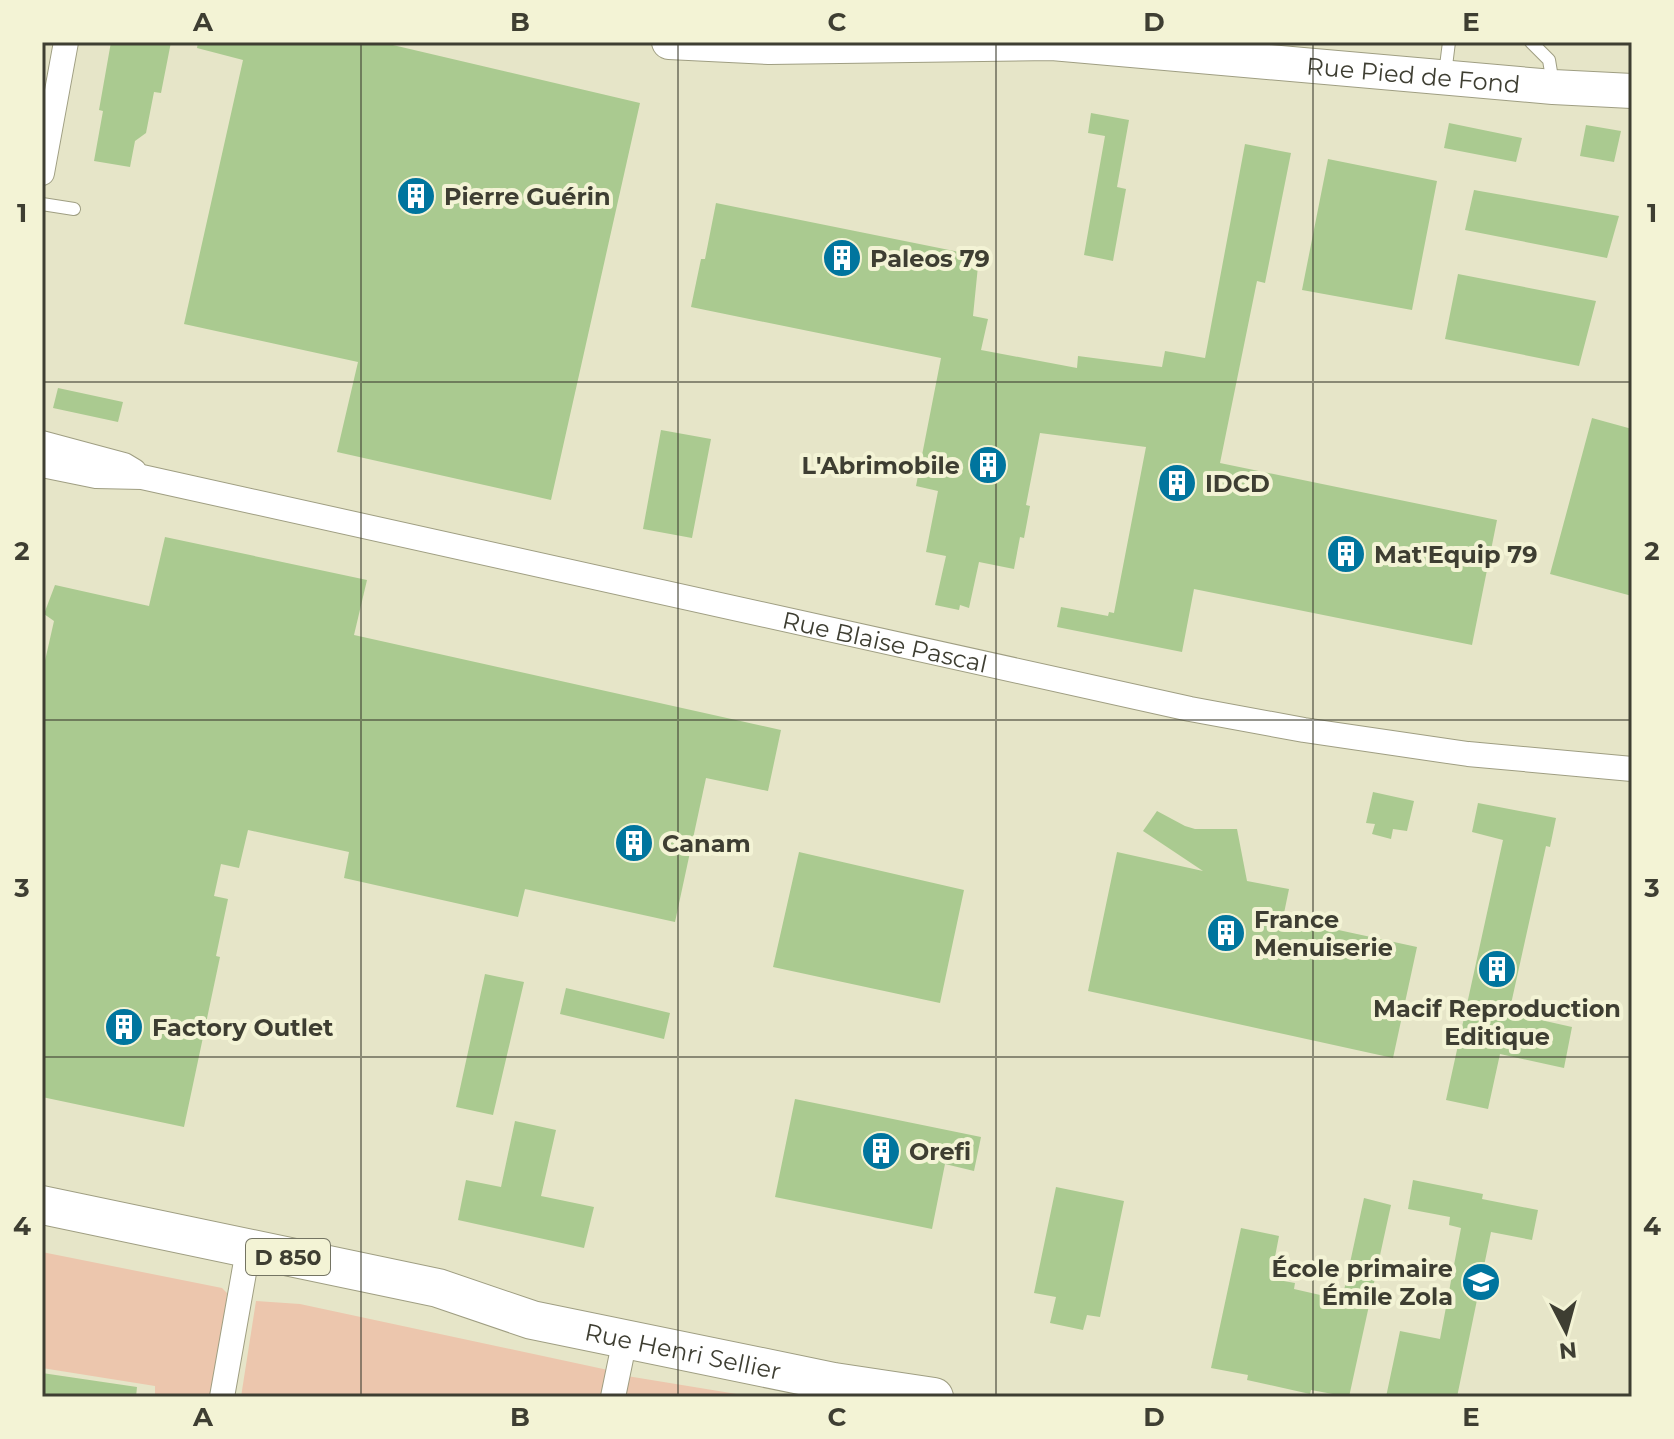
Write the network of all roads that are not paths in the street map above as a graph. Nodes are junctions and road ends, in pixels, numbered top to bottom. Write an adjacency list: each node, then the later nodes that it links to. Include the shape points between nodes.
1 (66, 42): 8 (street)
2 (669, 42): 5 (main road, Rue Pied de Fond, via 769,47 1052,43)
3 (1449, 42): 5 (lane)
4 (1531, 42): 6 (lane, via 1549,60)
5 (1444, 77): 6 (main road, Rue Pied de Fond)
6 (1553, 87): 7 (main road, Rue Pied de Fond)
7 (1632, 91)
8 (42, 173)
9 (42, 204): 10 (lane)
10 (74, 209)
11 (42, 443): 13 (street, Rue Blaise Pascal, via 124,465)
12 (42, 465): 13 (street, Rue Blaise Pascal, via 96,476)
13 (142, 477): 14 (street, Rue Blaise Pascal, via 1190,709 1468,754)
14 (1632, 769)
15 (42, 1205): 18 (main road, Rue Henri Sellier / D 850, via 438,1288)
16 (42, 1224): 17 (main road, Rue Henri Sellier / D 850)
17 (245, 1267): 18 (main road, Rue Henri Sellier / D 850, via 509,1320); 21 (street)
18 (532, 1320): 19 (main road, Rue Henri Sellier / D 850)
19 (625, 1339): 20 (main road, Rue Henri Sellier / D 850); 22 (street)
20 (834, 1382): 23 (main road, Rue Henri Sellier / D 850); 24 (main road, Rue Henri Sellier / D 850)
21 (222, 1397)
22 (613, 1397)
23 (875, 1397)
24 (934, 1397)

